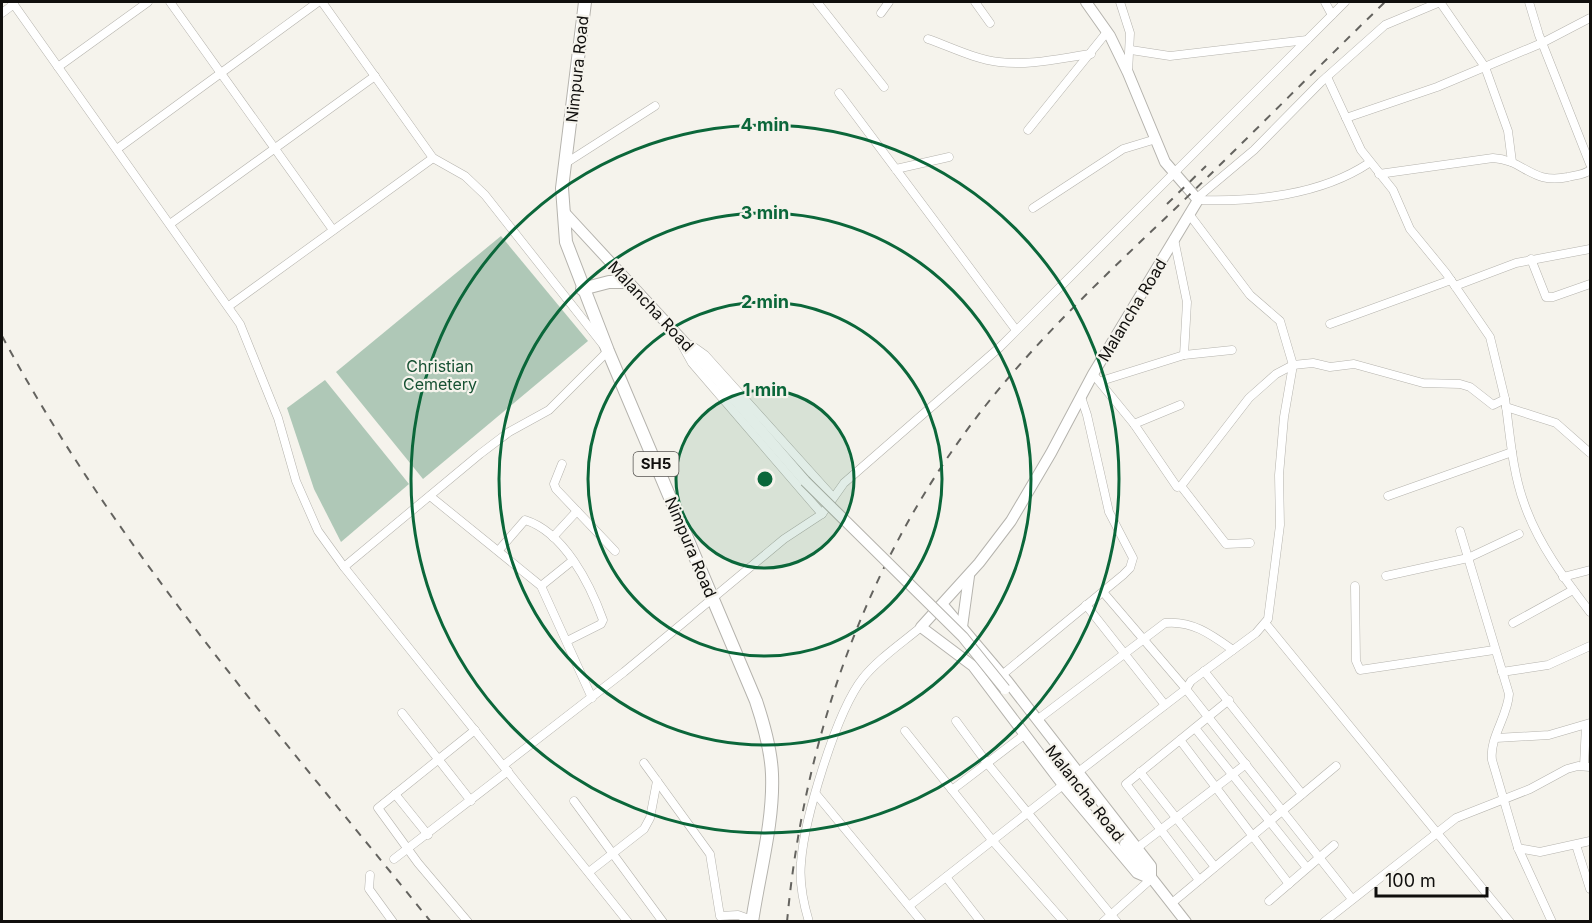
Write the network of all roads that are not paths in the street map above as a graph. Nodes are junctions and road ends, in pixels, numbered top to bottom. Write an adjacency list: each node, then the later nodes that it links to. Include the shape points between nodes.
1 (147, 2): 26 (street)
2 (170, 2): 28 (street)
3 (320, 2): 28 (street); 30 (street)
4 (585, 2): 44 (main road, Nimpura Road / SH5)
5 (817, 2): 32 (street)
6 (890, 2): 16 (street)
7 (975, 2): 19 (street)
8 (1086, 2): 20 (street)
9 (1120, 2): 24 (street)
10 (1325, 2): 17 (street)
11 (1345, 2): 17 (street)
12 (1440, 2): 27 (street); 31 (street, via 1393,20)
13 (1529, 2): 23 (street)
14 (13, 3): 15 (street); 26 (street)
15 (2, 13)
16 (880, 13)
17 (1332, 15): 22 (street)
18 (1590, 20): 23 (street)
19 (990, 23)
20 (1107, 32): 25 (street); 29 (street)
21 (928, 39): 25 (street, via 997,62 1033,62)
22 (1307, 40): 24 (street, via 1170,56); 49 (street)
23 (1542, 43): 27 (street); 38 (street)
24 (1131, 50): 29 (street)
25 (1091, 54): 36 (street)
26 (58, 67): 39 (street)
27 (1485, 67): 35 (street); 43 (street, via 1508,131)
28 (221, 73): 39 (street); 40 (street)
29 (1128, 73): 37 (street)
30 (375, 76): 40 (street); 42 (street)
31 (1327, 77): 35 (street); 51 (street)
32 (884, 87)
33 (839, 93): 47 (street)
34 (655, 106): 44 (street)
35 (1346, 118): 45 (street)
36 (1028, 130)
37 (1156, 139): 49 (street); 52 (street, via 1123,148)
38 (1587, 141): 46 (street)
39 (117, 149): 55 (street)
40 (275, 149): 55 (street); 56 (street)
41 (949, 157): 47 (street)
42 (433, 158): 56 (street); 69 (street, via 465,176 485,195)
43 (1512, 162): 48 (street, via 1550,180); 50 (street, via 1493,158)
44 (566, 163): 53 (main road, Nimpura Road / SH5)
45 (1369, 164): 50 (street); 51 (street, via 1331,183 1257,199)
46 (1590, 164)
47 (896, 169): 66 (street)
48 (1590, 170)
49 (1174, 174): 51 (street); 66 (street)
50 (1379, 174): 61 (street, via 1393,190 1410,229)
51 (1198, 199): 54 (street, Malancha Road)
52 (1033, 208)
53 (563, 211): 60 (street, Malancha Road); 63 (main road, Nimpura Road / SH5, via 566,242)
54 (1190, 214): 57 (street, Malancha Road); 71 (street, via 1250,295 1280,321)
55 (170, 224): 64 (street)
56 (333, 230): 64 (street)
57 (1174, 239): 70 (street, via 1186,302); 72 (street, Malancha Road)
58 (1590, 249): 59 (street)
59 (1531, 259): 61 (street); 62 (street, via 1546,297)
60 (628, 282): 63 (main road); 67 (street, Malancha Road)
61 (1453, 283): 65 (street); 74 (street, via 1490,337)
62 (1590, 284)
63 (582, 288): 69 (main road, Nimpura Road / SH5)
64 (229, 306): 94 (street, via 259,366 313,521)
65 (1330, 324)
66 (1016, 330): 82 (street)
67 (676, 333): 82 (street, via 705,355); 85 (street, via 692,363); 178 (street, Malancha Road, bridge, via 805,482 963,637)
68 (1232, 350): 70 (street)
69 (608, 351): 81 (street, via 549,410 509,432); 103 (main road, Nimpura Road / SH5)
70 (1184, 355): 72 (street)
71 (1293, 365): 74 (street, via 1354,364 1423,383 1460,384 1492,405); 80 (street, via 1249,398); 108 (street, via 1279,475 1280,525)
72 (1097, 378): 73 (street, Malancha Road); 76 (street)
73 (1080, 397): 96 (street, Malancha Road, via 1011,520); 102 (street, via 1088,415 1109,512 1133,558 1130,568)
74 (1506, 403): 77 (street); 78 (street, via 1556,423)
75 (1180, 405): 76 (street)
76 (1134, 424): 80 (street, via 1174,486)
77 (1512, 452): 83 (street); 98 (street, via 1524,505)
78 (1590, 453)
79 (562, 464): 84 (street, via 554,483)
80 (1181, 486): 89 (street, via 1221,540 1230,545)
81 (430, 496): 90 (street); 94 (street)
82 (832, 496): 85 (street)
83 (1388, 496)
84 (577, 511): 88 (street); 91 (street)
85 (822, 514): 103 (street)
86 (1460, 531): 92 (street)
87 (1519, 534): 92 (street)
88 (553, 537): 90 (street, via 525,520); 93 (street)
89 (1250, 543)
90 (498, 550): 99 (street)
91 (615, 551)
92 (1468, 558): 97 (street); 115 (street)
93 (572, 561): 99 (street); 112 (street, via 587,582 603,620)
94 (344, 567): 130 (street)
95 (1590, 570): 98 (street)
96 (970, 573): 104 (street, Malancha Road); 110 (street)
97 (1386, 576)
98 (1563, 577): 101 (street)
99 (542, 586): 112 (street)
100 (1355, 586): 115 (street, via 1356,661 1360,670)
101 (1573, 590): 106 (street); 107 (street)
102 (1103, 592): 105 (street); 111 (street)
103 (712, 597): 121 (street); 191 (main road, Nimpura Road / SH5, via 756,701 767,736 772,773)
104 (942, 604): 109 (street, Malancha Road); 110 (street)
105 (1086, 605): 116 (street); 119 (street)
106 (1590, 612)
107 (1513, 623)
108 (1266, 624): 114 (street); 160 (street)
109 (921, 627): 132 (street, via 973,666); 150 (street, via 863,677 830,747)
110 (962, 627): 119 (street)
111 (1142, 639): 114 (street, via 1158,627 1174,622 1208,632); 116 (street); 120 (street)
112 (567, 641): 121 (street)
113 (1590, 646): 118 (street, via 1548,665)
114 (1233, 650): 117 (street)
115 (1494, 650): 118 (street)
116 (1124, 652): 123 (street); 126 (street)
117 (1204, 671): 120 (street); 122 (street)
118 (1502, 672): 133 (street, via 1509,694)
119 (1002, 675): 126 (street)
120 (1186, 689): 123 (street); 125 (street)
121 (592, 698): 141 (street)
122 (1229, 700): 125 (street); 151 (street)
123 (1166, 705): 143 (street)
124 (402, 714): 135 (street)
125 (1208, 718): 129 (street); 138 (street)
126 (1037, 720): 143 (street)
127 (956, 721): 137 (street)
128 (1588, 724): 133 (street, via 1549,735); 140 (street)
129 (1196, 728): 134 (street); 144 (street)
130 (475, 730): 135 (street); 141 (street)
131 (905, 731): 148 (street)
132 (1024, 735): 137 (street); 146 (street)
133 (1496, 738): 152 (street, via 1491,753)
134 (1180, 740): 142 (street); 147 (street)
135 (438, 760): 149 (street); 153 (street)
136 (644, 763): 145 (street)
137 (987, 763): 148 (street); 156 (street)
138 (1246, 764): 144 (street); 155 (street)
139 (1336, 766): 151 (street)
140 (1587, 766): 152 (street, via 1567,769)
141 (506, 768): 153 (street); 175 (street)
142 (1140, 772): 157 (street); 159 (street, via 1126,784)
143 (1077, 773): 167 (street)
144 (1232, 775): 147 (street); 158 (street)
145 (657, 781): 170 (street, via 648,823); 191 (street, via 710,854 718,913)
146 (1063, 785): 156 (street); 178 (street, via 1137,873)
147 (1216, 787): 157 (street); 162 (street)
148 (952, 790): 163 (street)
149 (395, 794): 161 (street); 169 (street, via 378,808)
150 (816, 794): 185 (street); 192 (street, via 800,864 800,885)
151 (1302, 794): 155 (street)
152 (1503, 799): 160 (street, via 1456,818); 168 (street)
153 (471, 801): 161 (street)
154 (574, 801): 170 (street)
155 (1284, 810): 158 (street); 171 (street)
156 (1027, 811): 163 (street); 186 (street)
157 (1176, 819): 159 (street); 173 (street)
158 (1269, 822): 162 (street); 174 (street)
159 (1161, 830): 167 (street); 179 (street)
160 (1435, 832): 182 (street); 200 (street)
161 (428, 835): 169 (street)
162 (1252, 836): 173 (street); 180 (street)
163 (992, 840): 177 (street); 195 (street)
164 (1590, 841): 166 (street)
165 (1334, 844): 171 (street)
166 (1576, 845): 168 (street, via 1540,852); 181 (street)
167 (1137, 848): 178 (street, via 1151,866)
168 (1518, 848): 201 (street)
169 (408, 850): 172 (street); 188 (street)
170 (613, 853): 175 (street); 190 (street)
171 (1320, 856): 174 (street); 182 (street)
172 (394, 859)
173 (1215, 867): 179 (street)
174 (1307, 868): 180 (street)
175 (589, 872): 189 (street)
176 (370, 875): 187 (street, via 369,889)
177 (946, 877): 185 (street); 194 (street)
178 (1151, 879): 184 (street, Malancha Road); 186 (street)
179 (1199, 880): 184 (street)
180 (1289, 884): 183 (street)
181 (1590, 889)
182 (1352, 899): 199 (street)
183 (1269, 902)
184 (1172, 903): 198 (street, Malancha Road)
185 (909, 906): 193 (street)
186 (1112, 914): 196 (street); 197 (street)
187 (393, 921)
188 (468, 921)
189 (628, 921)
190 (663, 921)
191 (752, 921)
192 (809, 921)
193 (922, 921)
194 (981, 921)
195 (1064, 921)
196 (1103, 921)
197 (1117, 921)
198 (1186, 921)
199 (1324, 921)
200 (1510, 921)
201 (1552, 921)

